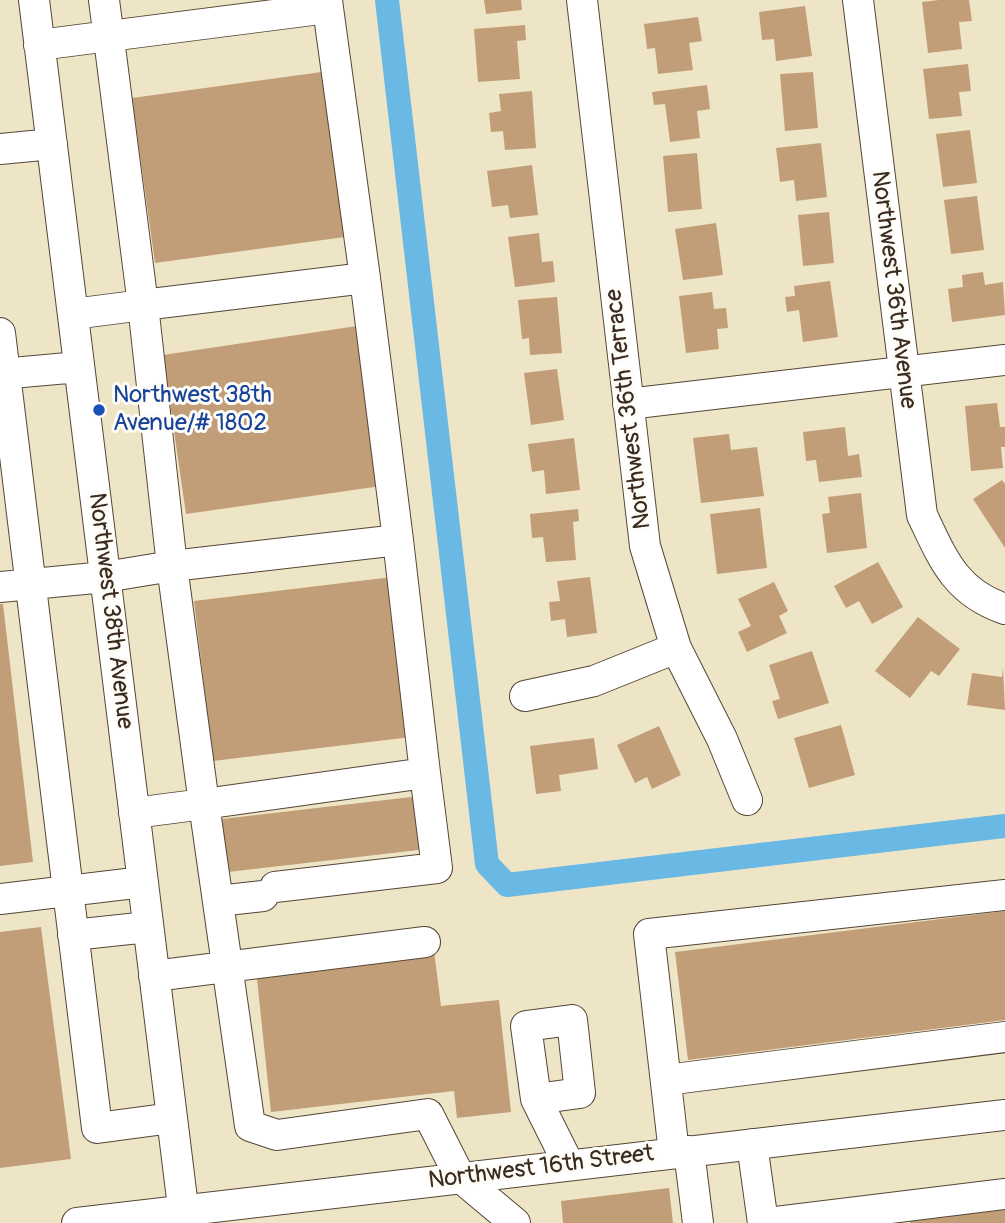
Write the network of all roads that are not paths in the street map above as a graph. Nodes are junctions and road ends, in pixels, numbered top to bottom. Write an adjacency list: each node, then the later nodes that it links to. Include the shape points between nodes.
1 (34, 0): 7 (street, Northwest 38th Avenue)
2 (104, 0): 6 (street)
3 (582, 0): 18 (street, Northwest 36th Terrace)
4 (858, 0): 16 (street, Northwest 36th Avenue)
5 (328, 4): 6 (street); 10 (street)
6 (109, 36): 7 (street); 11 (street)
7 (40, 45): 8 (street, Northwest 38th Avenue)
8 (52, 144): 9 (street); 12 (street, Northwest 38th Avenue)
9 (0, 149)
10 (365, 278): 11 (street); 19 (street)
11 (143, 305): 12 (street); 20 (street)
12 (73, 314): 15 (street, Northwest 38th Avenue)
13 (0, 333): 17 (street)
14 (1005, 360): 16 (street)
15 (79, 368): 17 (street); 21 (street, Northwest 38th Avenue)
16 (903, 373): 18 (street); 24 (street, Northwest 36th Avenue, via 922,515 950,573 984,602)
17 (2, 374): 22 (street)
18 (628, 404): 25 (street, Northwest 36th Terrace, via 645,546)
19 (398, 540): 20 (street); 27 (street)
20 (172, 566): 21 (street); 29 (street)
21 (105, 577): 22 (street); 30 (street, Northwest 38th Avenue)
22 (30, 583): 23 (street); 32 (street)
23 (0, 587)
24 (1005, 609)
25 (676, 648): 26 (street, via 594,681); 28 (street, Northwest 36th Terrace, via 733,761)
26 (525, 696)
27 (425, 773): 29 (street); 35 (street, via 437,868)
28 (747, 800)
29 (205, 804): 30 (street); 35 (street)
30 (134, 813): 31 (street, Northwest 38th Avenue)
31 (143, 882): 32 (street); 36 (street, Northwest 38th Avenue)
32 (68, 890): 34 (street); 37 (street)
33 (1005, 895): 42 (street, via 649,934)
34 (0, 899)
35 (218, 901): 39 (street)
36 (148, 927): 37 (street); 40 (street, Northwest 38th Avenue)
37 (73, 935): 45 (street, via 97,1128)
38 (425, 942): 39 (street)
39 (227, 966): 40 (street); 49 (street, via 250,1126 277,1135 428,1114)
40 (154, 976): 45 (street, Northwest 38th Avenue)
41 (1005, 1037): 42 (street)
42 (666, 1080): 47 (street)
43 (536, 1099): 48 (street)
44 (1005, 1115): 46 (street, Northwest 16th Street)
45 (172, 1118): 52 (street, Northwest 38th Avenue)
46 (752, 1144): 47 (street, Northwest 16th Street); 56 (street)
47 (682, 1152): 48 (street, Northwest 16th Street); 55 (street)
48 (569, 1165): 49 (street, Northwest 16th Street)
49 (460, 1177): 51 (street, Northwest 16th Street); 53 (street)
50 (1005, 1194): 56 (street)
51 (259, 1212): 52 (street, Northwest 16th Street)
52 (184, 1216): 54 (street, Northwest 16th Street)
53 (495, 1217)
54 (77, 1223)
55 (698, 1223)
56 (765, 1223)

